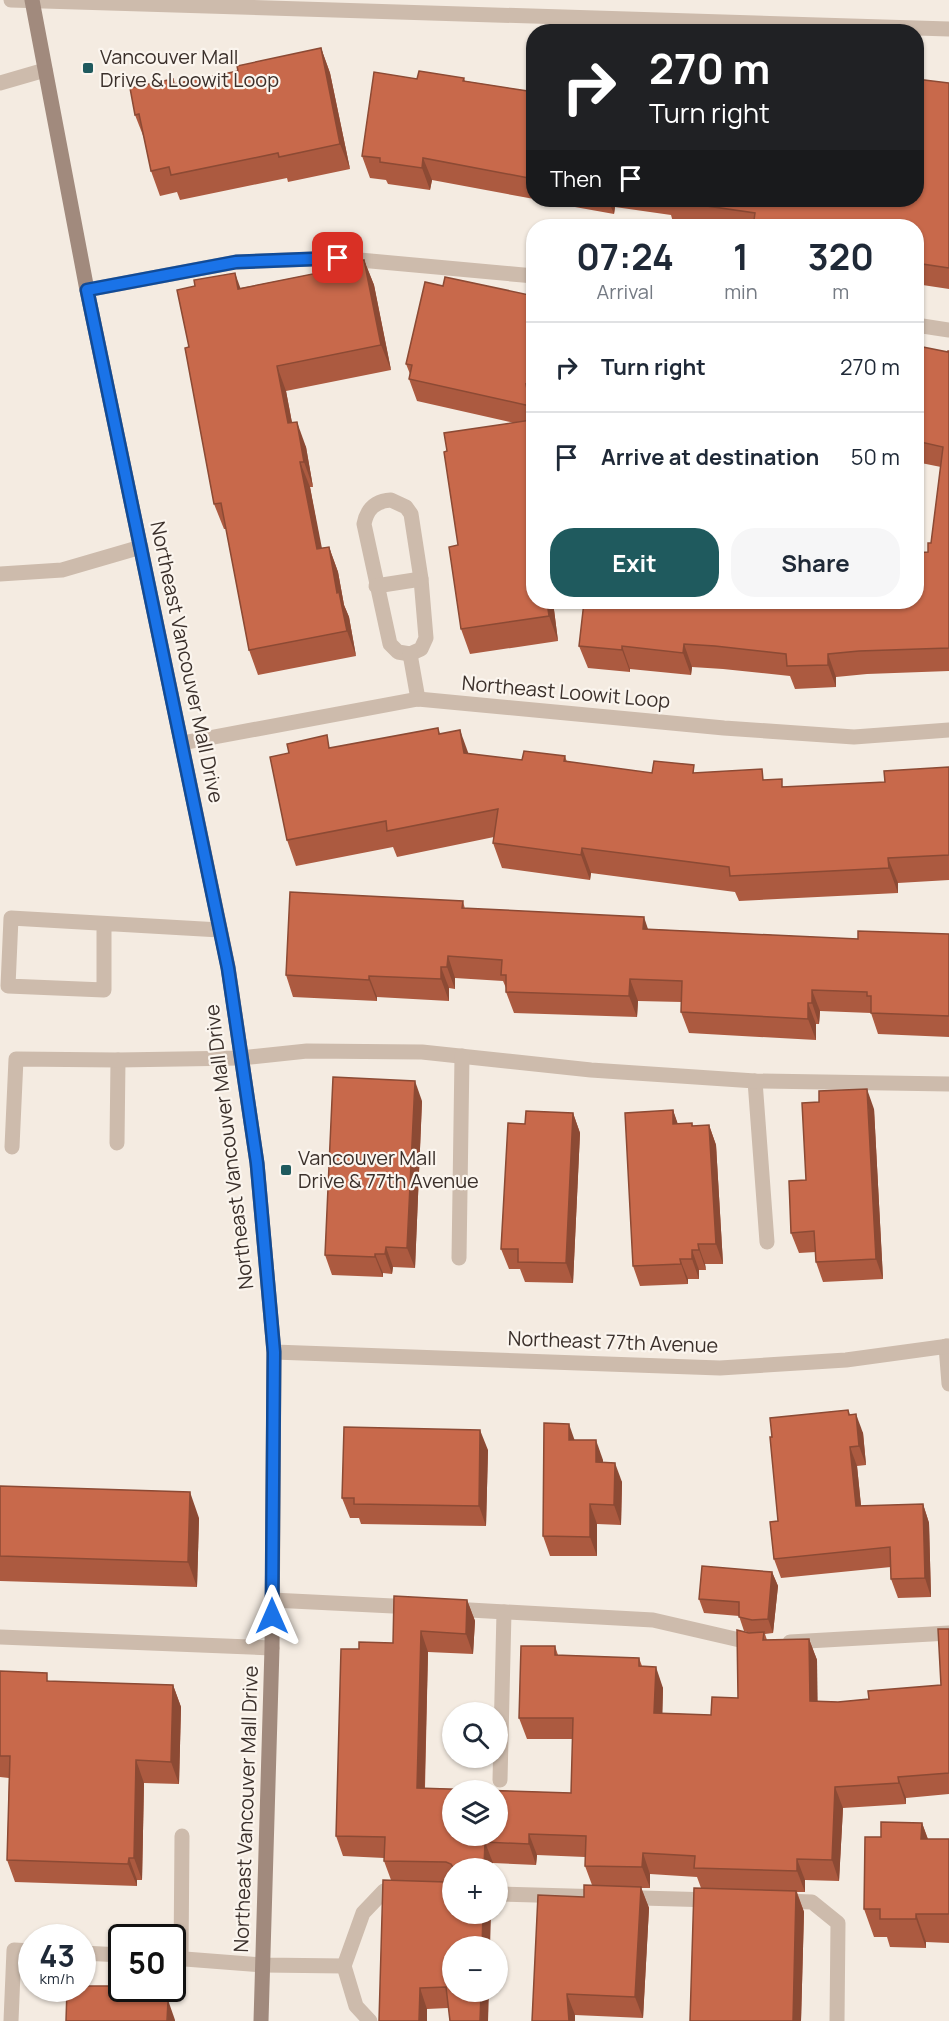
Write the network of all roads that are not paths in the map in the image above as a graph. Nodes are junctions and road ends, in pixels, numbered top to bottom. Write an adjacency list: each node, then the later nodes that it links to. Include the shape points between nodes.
1 (11, 0): 2 (street)
2 (32, 1): 3 (street); 6 (main road, Northeast Vancouver Mall Drive)
3 (785, 24)
4 (924, 28): 5 (street)
5 (949, 29)
6 (45, 70): 7 (street); 9 (main road, Northeast Vancouver Mall Drive)
7 (0, 83)
8 (526, 275): 9 (street, via 338,258 236,262)
9 (87, 290): 12 (main road, Northeast Vancouver Mall Drive)
10 (924, 326): 11 (street)
11 (949, 330)
12 (141, 547): 13 (street, via 62,570); 19 (main road, Northeast Vancouver Mall Drive)
13 (0, 574)
14 (422, 579): 15 (street); 15 (street, via 411,514 399,503 383,501 370,509 364,524); 16 (street, via 426,638 421,649)
15 (376, 586): 16 (street, via 390,644 398,652)
16 (410, 654): 17 (street)
17 (418, 699): 18 (street, Northeast Loowit Loop, via 854,737); 19 (street, Northeast Loowit Loop)
18 (949, 730)
19 (182, 743): 21 (main road, Northeast Vancouver Mall Drive)
20 (104, 924): 20 (street, via 10,918 8,986 104,990); 21 (street)
21 (220, 930): 23 (main road, Northeast Vancouver Mall Drive)
22 (462, 1056): 23 (street, via 307,1051); 25 (street); 30 (street)
23 (242, 1058): 24 (street); 32 (main road, Northeast Vancouver Mall Drive, via 257,1163)
24 (118, 1060): 27 (street); 28 (street, via 16,1059)
25 (755, 1081): 26 (street); 29 (street)
26 (949, 1084)
27 (117, 1143)
28 (12, 1147)
29 (767, 1242)
30 (459, 1258)
31 (948, 1346): 32 (street, Northeast 77th Avenue, via 846,1360 720,1368); 33 (street)
32 (274, 1352): 34 (main road, Northeast Vancouver Mall Drive)
33 (949, 1384)
34 (272, 1600): 35 (street); 38 (main road, Northeast Vancouver Mall Drive)
35 (504, 1612): 36 (street, via 653,1620 756,1644); 39 (street)
36 (949, 1633)
37 (0, 1637): 38 (street)
38 (272, 1648): 48 (main road, Northeast Vancouver Mall Drive)
39 (500, 1780)
40 (182, 1836): 45 (street)
41 (418, 1892): 49 (street, via 384,1891 363,1913)
42 (508, 1894): 43 (street)
43 (731, 1900)
44 (766, 1901): 53 (street, via 812,1902 838,1923)
45 (178, 1924)
46 (18, 1950): 50 (street, via 14,1950)
47 (186, 1959): 48 (street)
48 (263, 1965): 49 (street); 51 (main road, Northeast Vancouver Mall Drive)
49 (345, 1966): 52 (street, via 356,2006)
50 (11, 2021)
51 (261, 2021)
52 (370, 2021)
53 (837, 2021)

